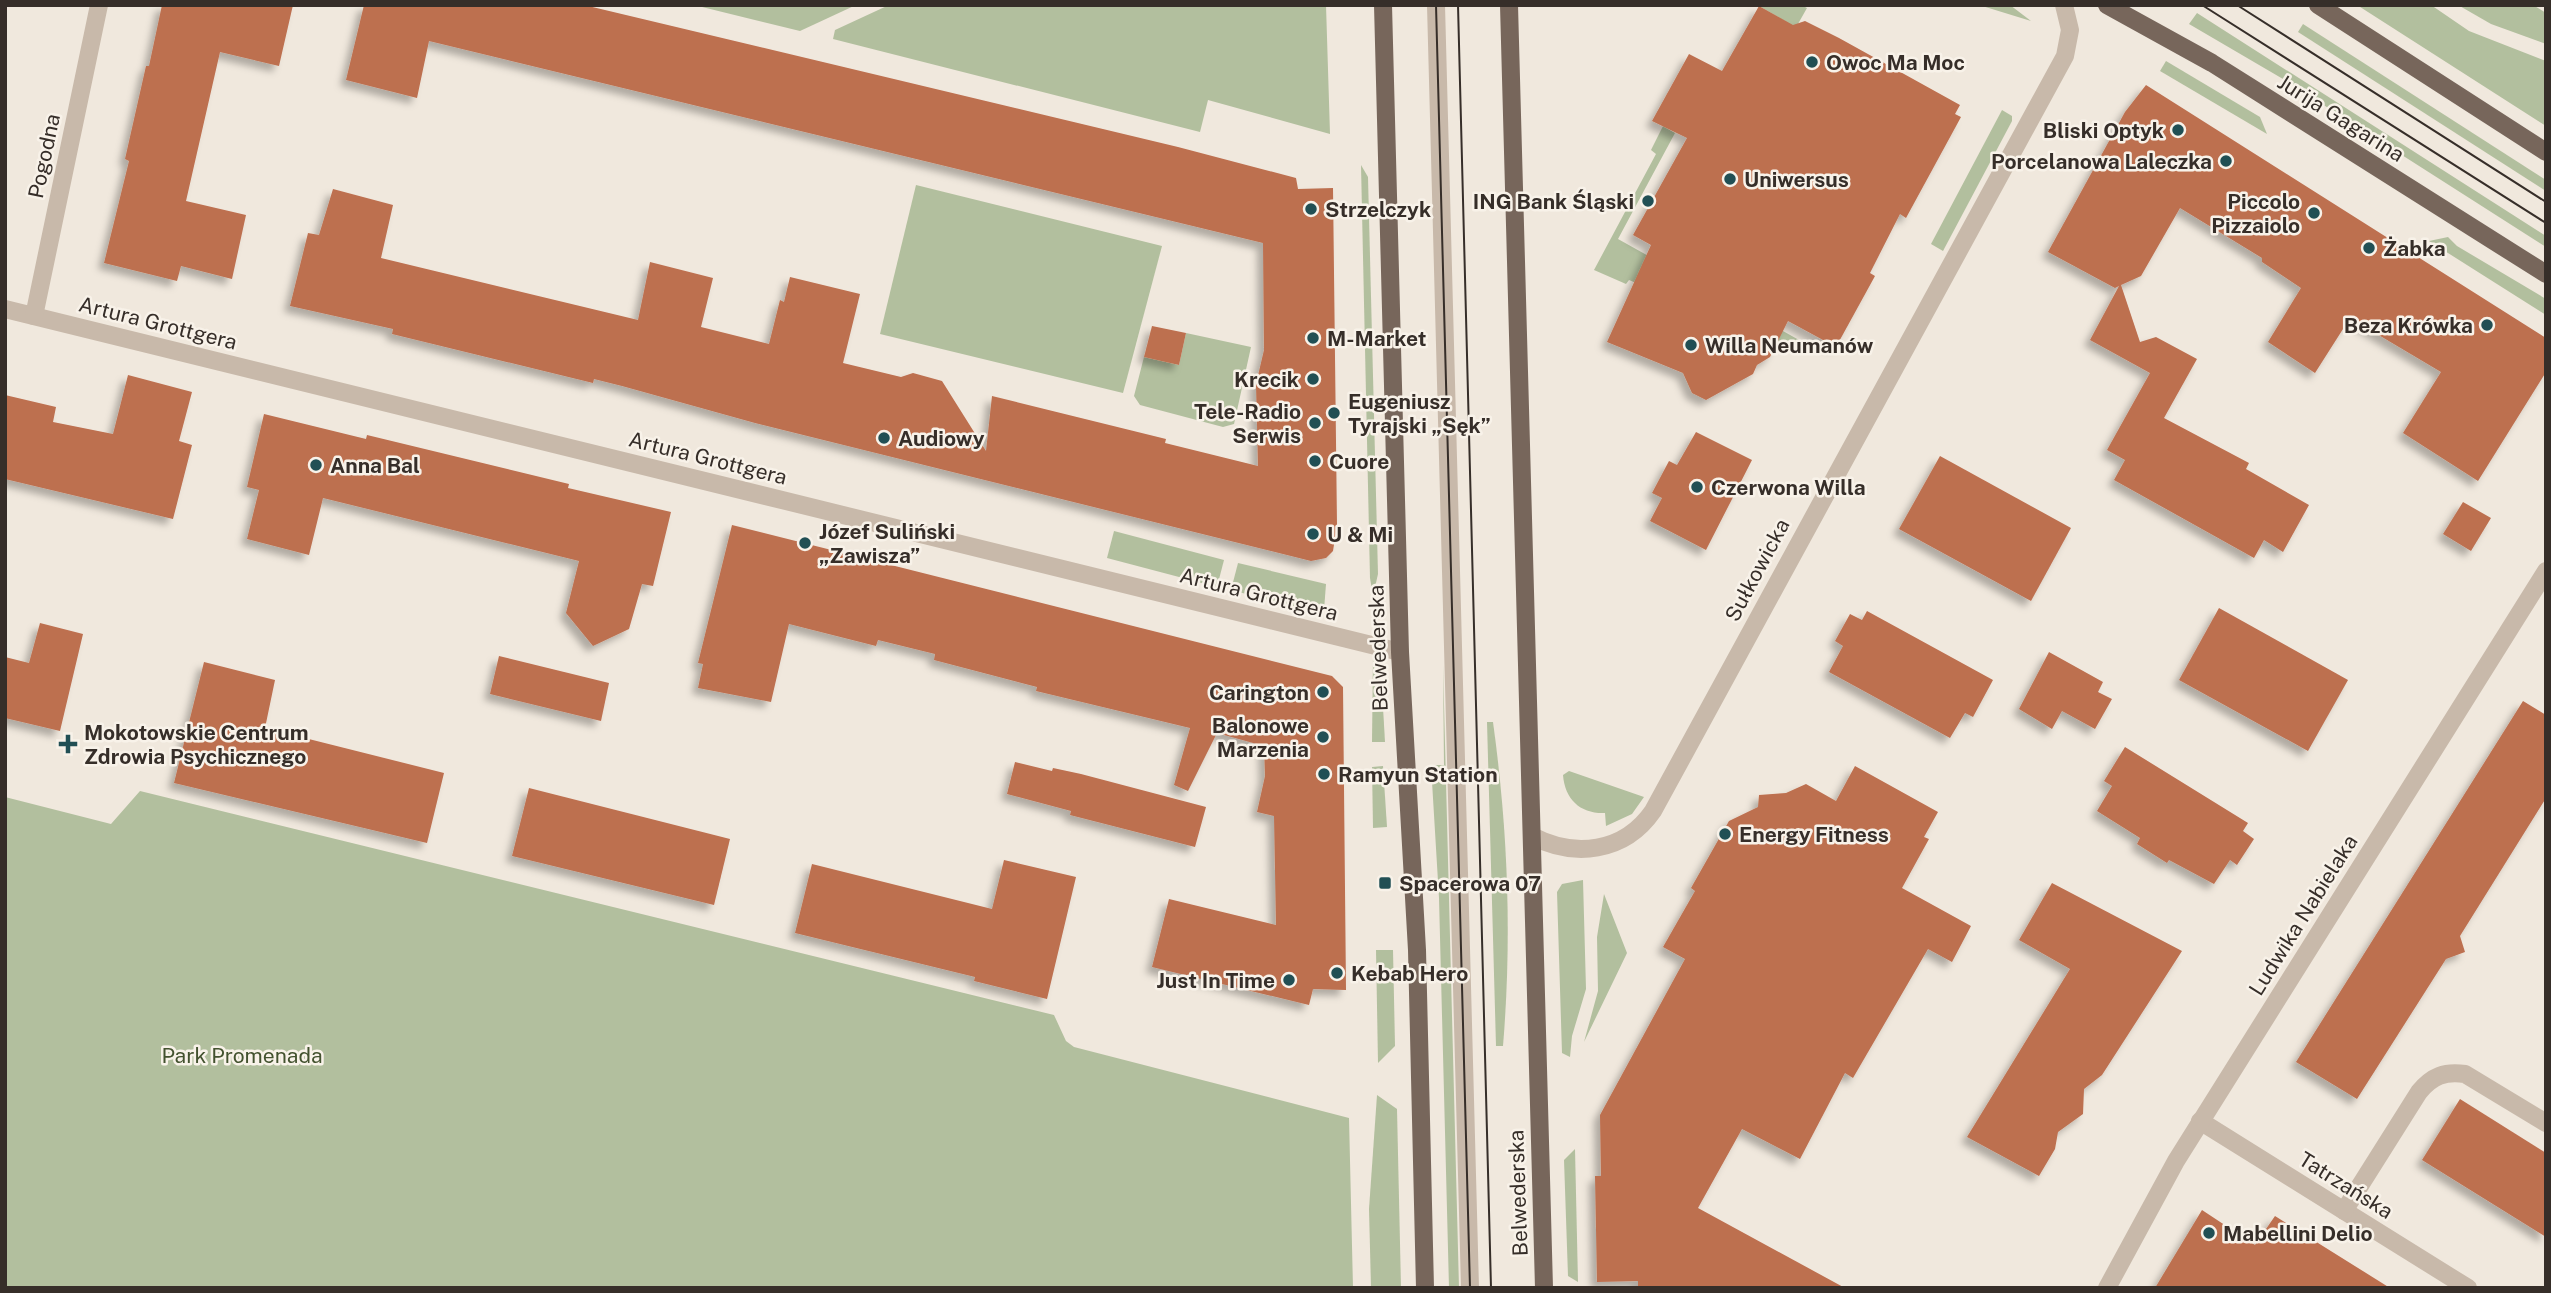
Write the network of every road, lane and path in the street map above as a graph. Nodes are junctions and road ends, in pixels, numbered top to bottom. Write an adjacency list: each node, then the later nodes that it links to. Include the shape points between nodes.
1 (99, 5): 11 (street, Pogodna)
2 (1383, 5): 13 (main road, Belwederska)
3 (1436, 5): 19 (street)
4 (1509, 5): 14 (main road, Belwederska)
5 (2064, 5): 14 (street, Sułkowicka, via 2070,40 2065,56 1653,811 1636,831 1594,848 1560,849)
6 (2107, 5): 9 (main road, Jurija Gagarina, via 2212,63)
7 (2318, 5): 8 (main road)
8 (2546, 152)
9 (2546, 275)
10 (5, 309): 11 (street, Artura Grottgera)
11 (34, 316): 13 (street, Artura Grottgera)
12 (2546, 570): 15 (street, Ludwika Nabielaka)
13 (1400, 652): 18 (main road, Belwederska, via 1415,913)
14 (1532, 836): 20 (main road, Belwederska)
15 (2200, 1121): 17 (street, Tatrzańska); 21 (street, Ludwika Nabielaka)
16 (2546, 1123): 17 (street, via 2465,1074 2434,1077 2419,1092)
17 (2344, 1211): 22 (street, Tatrzańska)
18 (1424, 1288)
19 (1470, 1288)
20 (1544, 1288)
21 (2108, 1288)
22 (2468, 1288)

